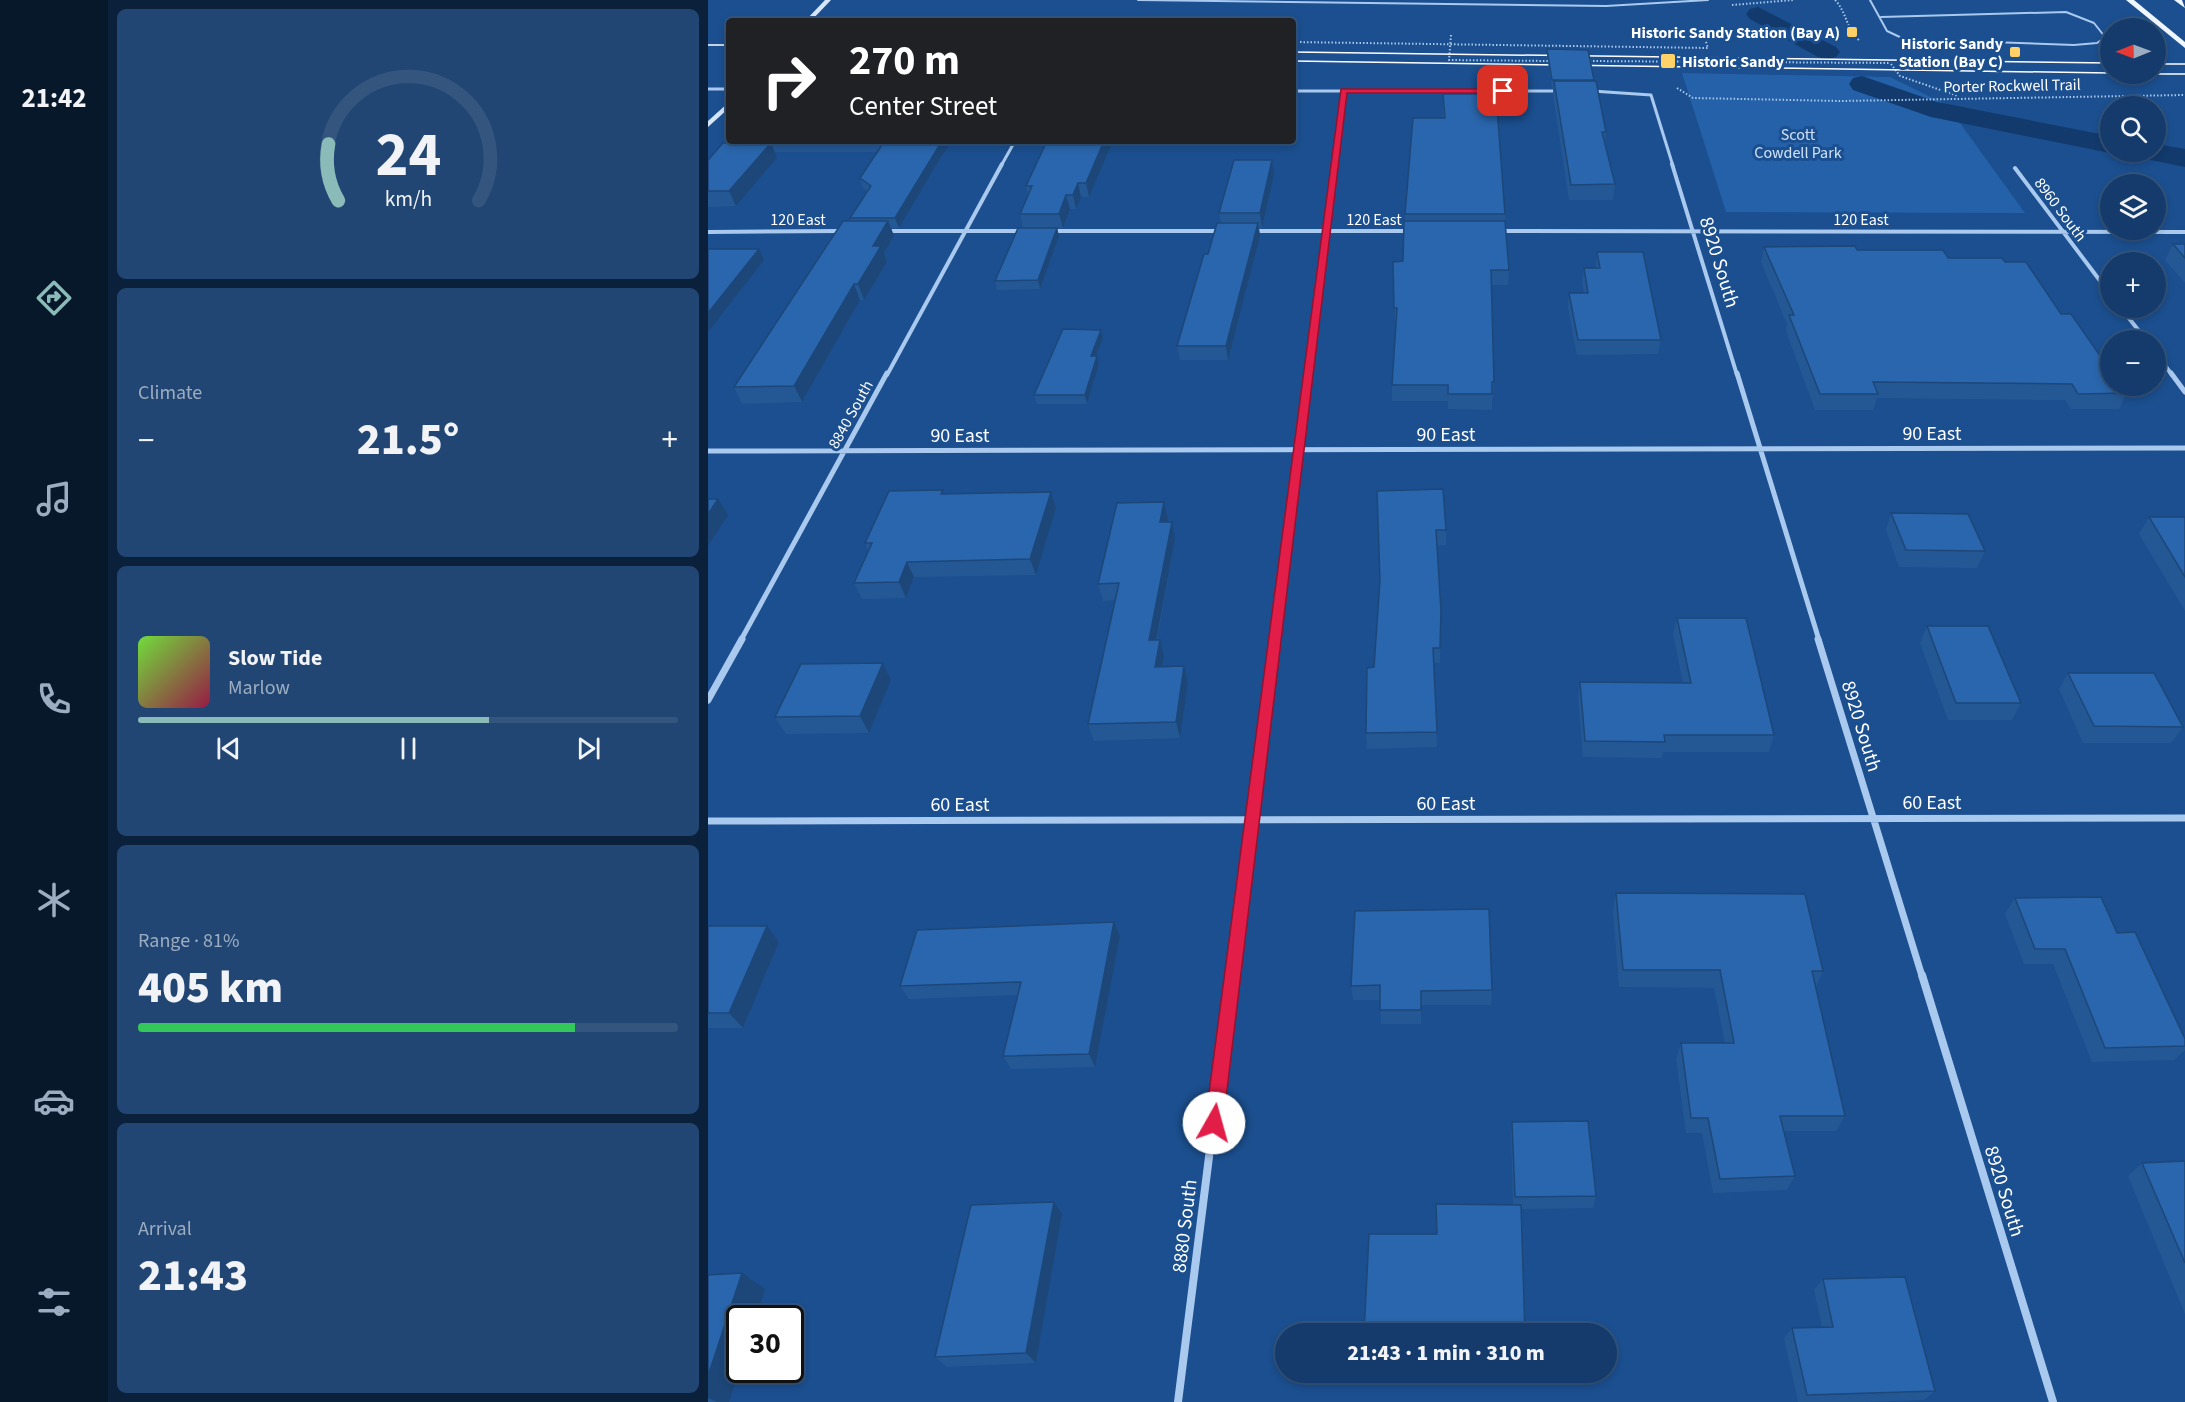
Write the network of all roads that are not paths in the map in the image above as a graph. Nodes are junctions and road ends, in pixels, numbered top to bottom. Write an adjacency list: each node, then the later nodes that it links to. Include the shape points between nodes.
1 (828, 0): 9 (street)
2 (1138, 0): 3 (lane, via 1606,6)
3 (1708, 0)
4 (1870, 0): 8 (lane)
5 (2130, 0): 10 (main road)
6 (2178, 0): 7 (main road)
7 (2185, 6)
8 (1881, 17): 8 (lane, via 1893,36 1921,41 2074,45 2097,43 2105,37 2094,23 2066,12)
9 (811, 18)
10 (2185, 46)
11 (708, 89): 12 (street)
12 (726, 89)
13 (1296, 91): 14 (street)
14 (1344, 91): 15 (street); 29 (street, 8880 South)
15 (1570, 91)
16 (1582, 91): 22 (street, 8920 South, via 1651,94)
17 (726, 107): 18 (street)
18 (708, 125)
19 (1013, 144): 21 (street, 8840 South)
20 (2014, 168): 34 (street, 8960 South)
21 (966, 230): 24 (street); 25 (street); 42 (street, 8840 South)
22 (1693, 230): 31 (street, 120 East); 34 (street, 120 East); 41 (street, 8920 South)
23 (849, 231): 32 (street, 120 East)
24 (884, 231)
25 (1024, 231)
26 (1047, 231): 27 (street)
27 (1222, 231)
28 (1245, 231): 29 (street, 120 East)
29 (1326, 231): 30 (street, 120 East); 43 (street, 8880 South)
30 (1421, 231)
31 (1492, 231)
32 (708, 232)
33 (2185, 232): 34 (street, 120 East)
34 (2064, 233): 35 (street, 8960 South)
35 (2100, 281)
36 (2129, 318): 37 (street)
37 (2138, 330)
38 (2166, 366): 39 (street)
39 (2185, 392)
40 (2185, 448): 41 (street, 90 East)
41 (1760, 449): 43 (street, 90 East); 46 (street, 8920 South)
42 (845, 450): 43 (street, 90 East); 44 (street, 90 East); 45 (street, 8840 South)
43 (1299, 450): 48 (street, 8880 South)
44 (708, 451)
45 (708, 700)
46 (1873, 818): 47 (street, 60 East); 48 (street, 60 East); 51 (street, 8920 South)
47 (2185, 818)
48 (1252, 820): 49 (street, 60 East); 50 (street, 8880 South)
49 (708, 821)
50 (1178, 1402)
51 (2053, 1402)

